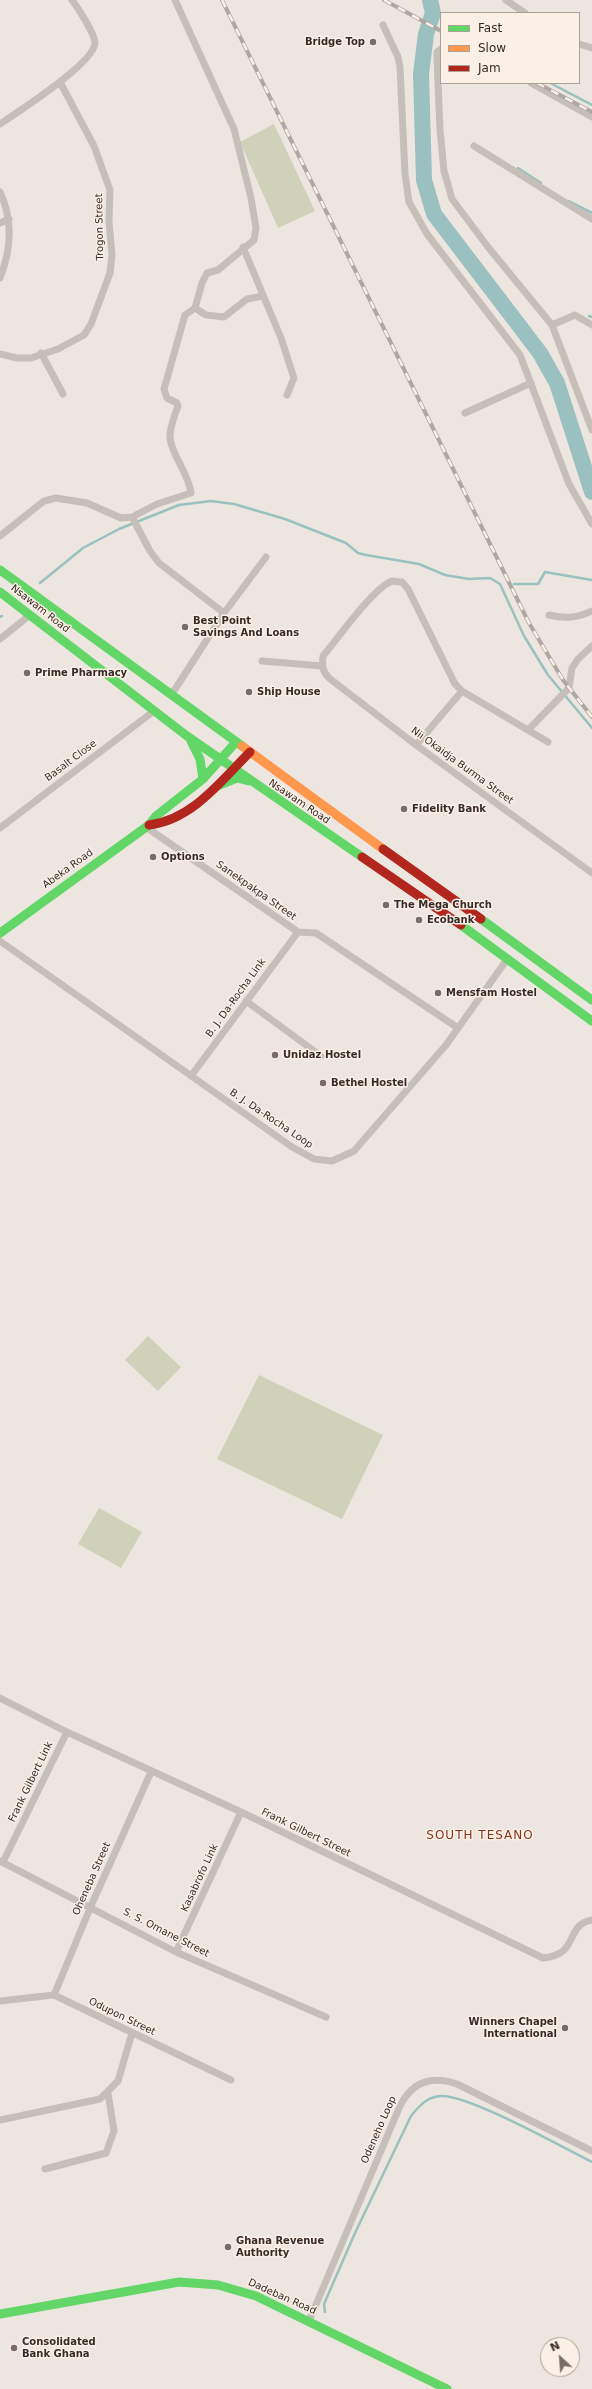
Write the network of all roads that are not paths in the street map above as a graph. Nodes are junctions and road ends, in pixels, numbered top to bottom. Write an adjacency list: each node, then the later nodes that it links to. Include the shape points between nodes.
1 (72, 0): 9 (street, via 91,32 95,44 93,51)
2 (175, 0): 18 (street, via 234,129 256,228 254,240)
3 (506, 0): 4 (street)
4 (524, 12)
5 (383, 25): 26 (street, via 400,67 405,174 409,202 427,234 517,351)
6 (580, 44): 7 (street)
7 (592, 48)
8 (440, 49): 22 (street, via 437,52 440,137 446,184 452,199)
9 (60, 82): 12 (street); 24 (street, Trogon Street, via 94,146 107,178 111,200 109,221 112,255 110,273 89,329 84,335 62,347)
10 (533, 84): 11 (street)
11 (592, 116)
12 (0, 124)
13 (474, 146): 16 (street)
14 (0, 192): 15 (street)
15 (9, 219): 17 (street); 19 (street, via 8,248)
16 (592, 219)
17 (0, 223)
18 (243, 247): 20 (street); 21 (street, via 218,270 207,273)
19 (0, 278)
20 (263, 296): 21 (street, via 247,299 224,316 206,315); 28 (street, via 294,378)
21 (195, 308): 31 (street, via 185,315 164,389 167,398 178,406 170,435 191,493 157,504)
22 (552, 325): 23 (street, via 575,315); 30 (street)
23 (592, 325)
24 (41, 353): 25 (street, Trogon Street, via 31,358); 27 (street)
25 (0, 354)
26 (531, 383): 29 (street); 32 (street, via 569,484)
27 (63, 394)
28 (286, 395)
29 (464, 413)
30 (592, 430)
31 (132, 517): 33 (street, via 121,518 70,498 56,498 44,501); 38 (street, via 159,563)
32 (592, 524)
33 (0, 536)
34 (266, 557): 38 (street)
35 (0, 570): 46 (main road, Nsawam Road)
36 (0, 592): 40 (main road, Nsawam Road)
37 (592, 611): 39 (street, via 581,616 563,618)
38 (224, 614): 46 (street)
39 (550, 615)
40 (30, 616): 41 (street); 47 (main road, Nsawam Road)
41 (0, 639)
42 (592, 646): 48 (street, via 572,668 569,688)
43 (262, 661): 44 (street)
44 (323, 669): 45 (street, via 323,656 362,608 383,586 393,581 402,582 408,589 455,684); 52 (street, Nii Okaidja Burma Street)
45 (462, 691): 48 (street); 52 (street)
46 (172, 694): 50 (main road, Nsawam Road)
47 (154, 711): 49 (main road, Nsawam Road); 60 (street, Basalt Close)
48 (528, 730): 51 (street)
49 (187, 736): 54 (main road, Nsawam Road); 56 (main road, via 201,757)
50 (236, 742): 53 (main road, Nsawam Road); 54 (main road, Abeka Road)
51 (548, 742)
52 (416, 745): 61 (street, Nii Okaidja Burma Street)
53 (250, 752): 55 (main road, Abeka Road); 66 (main road, Nsawam Road)
54 (222, 760): 55 (main road, Nsawam Road); 56 (main road, Abeka Road)
55 (233, 769): 57 (main road, Nsawam Road); 58 (main road, Abeka Road)
56 (202, 779): 59 (main road, Abeka Road, via 156,816)
57 (250, 781): 58 (main road, via 237,778); 65 (main road, Nsawam Road)
58 (217, 786): 59 (main road, Abeka Road, via 176,818 161,825)
59 (148, 826): 62 (street, Sanekpakpa Street); 63 (main road, Abeka Road)
60 (0, 828)
61 (592, 873)
62 (298, 932): 67 (street, B. J. Da-Rocha Link); 69 (street, Sanekpakpa Street, via 316,933)
63 (0, 933)
64 (0, 941): 71 (street, B. J. Da-Rocha Loop)
65 (508, 958): 68 (main road, Nsawam Road); 69 (street, B. J. Da-Rocha Loop)
66 (592, 1000)
67 (246, 1001): 70 (street); 71 (street, B. J. Da-Rocha Link)
68 (592, 1021)
69 (458, 1028): 71 (street, B. J. Da-Rocha Loop, via 354,1151 332,1162 314,1160 292,1147)
70 (321, 1056)
71 (191, 1076)
72 (0, 1698): 73 (street, Frank Gilbert Street)
73 (67, 1732): 74 (street, Frank Gilbert Street); 76 (street, Frank Gilbert Link)
74 (151, 1772): 75 (street, Frank Gilbert Street); 77 (street, Oheneba Street)
75 (241, 1812): 78 (street, Frank Gilbert Street, via 543,1958 556,1957 564,1951 579,1926); 79 (street, Kasabrofo Link)
76 (1, 1861): 77 (street, S. S. Omane Street)
77 (91, 1906): 79 (street, S. S. Omane Street); 80 (street, Oheneba Street)
78 (592, 1920)
79 (176, 1952): 82 (street, S. S. Omane Street)
80 (54, 1995): 81 (street); 83 (street, Odupon Street)
81 (0, 2001)
82 (326, 2017)
83 (132, 2033): 84 (street, Odupon Street); 85 (street, via 118,2081)
84 (230, 2080)
85 (108, 2093): 86 (street, via 100,2100); 88 (street, via 114,2131 106,2153)
86 (0, 2120)
87 (592, 2151): 90 (street, Odeneho Loop, via 470,2089 446,2080 431,2079 419,2083 400,2106)
88 (45, 2169)
89 (0, 2314): 90 (main road, Dadeban Road, via 179,2282 193,2282 241,2290)
90 (309, 2321): 91 (main road, Dadeban Road)
91 (446, 2389)

